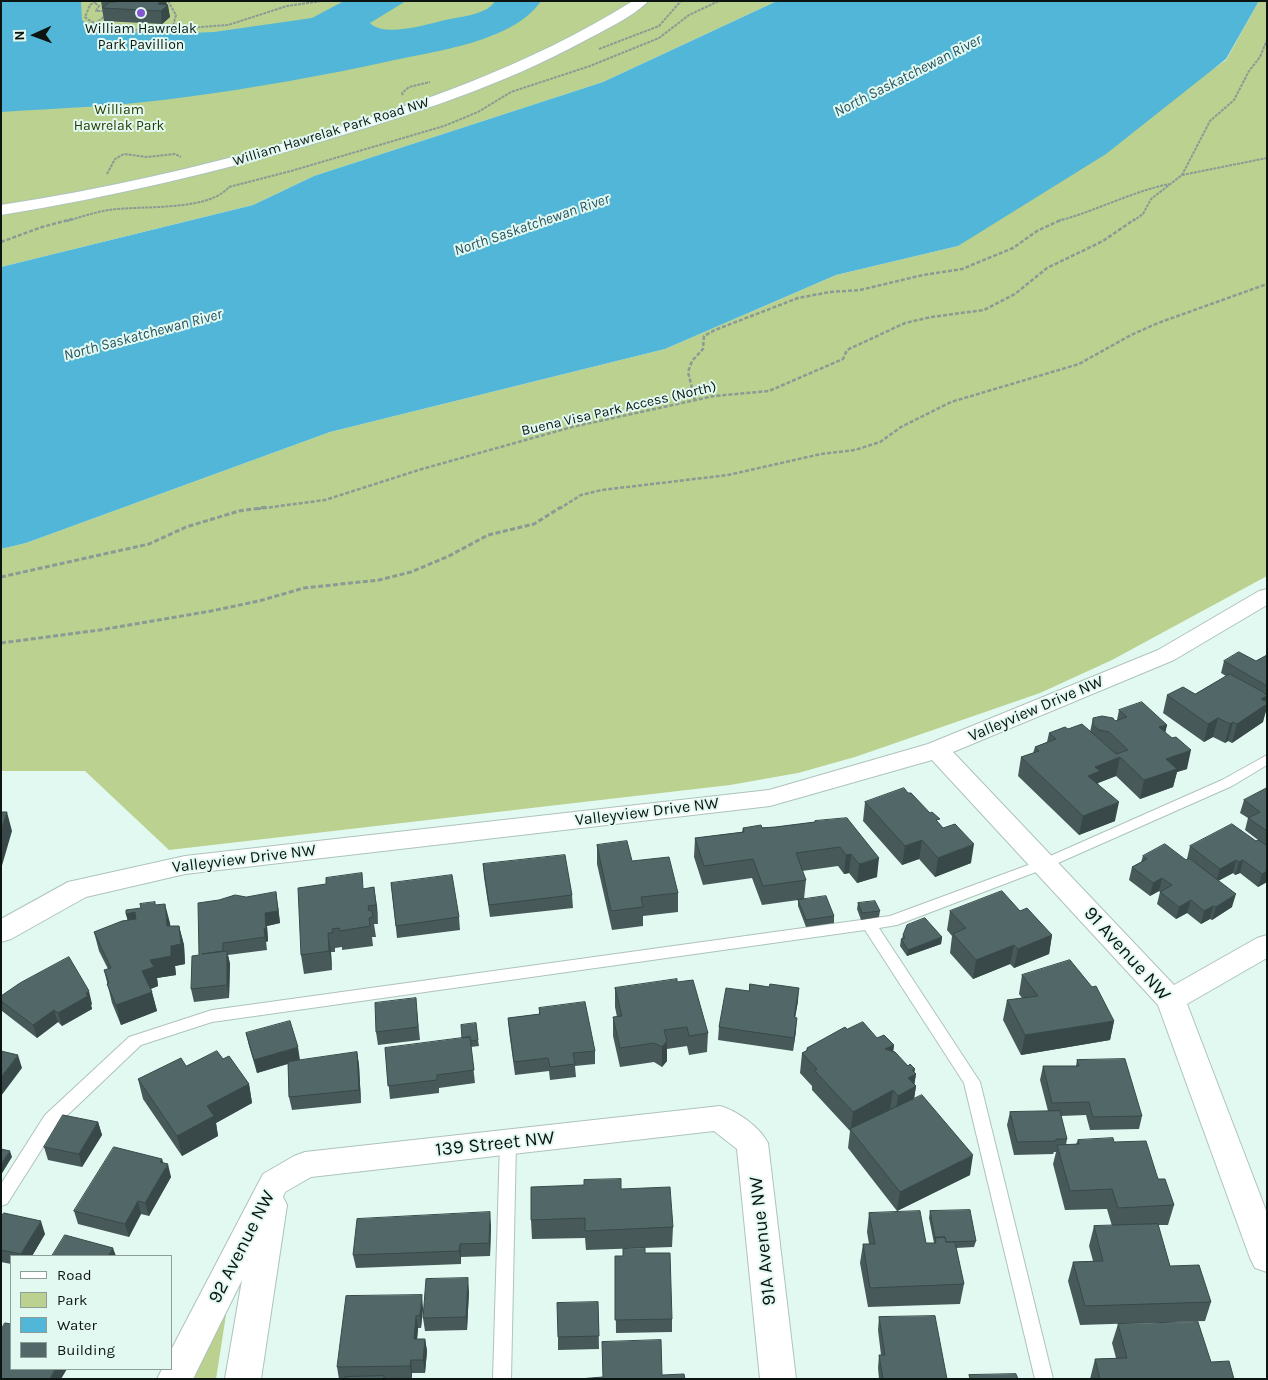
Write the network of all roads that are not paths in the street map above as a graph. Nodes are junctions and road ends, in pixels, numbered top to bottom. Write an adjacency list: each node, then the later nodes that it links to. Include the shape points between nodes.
1 (642, 1): 2 (street, William Hawrelak Park Road NW, via 590,34 528,64 374,121 198,170 109,191)
2 (1, 210)
3 (1267, 596): 4 (street, Valleyview Drive NW, via 1166,655)
4 (937, 750): 6 (street, 91 Avenue NW); 8 (street, Valleyview Drive NW, via 770,798 185,865 78,889)
5 (1267, 759): 6 (lane, via 1227,783)
6 (1044, 864): 7 (lane, via 892,921); 10 (street, 91 Avenue NW)
7 (869, 924): 14 (lane, via 212,1016 135,1041 51,1120); 20 (lane, via 972,1082)
8 (1, 932)
9 (1267, 944): 10 (street)
10 (1171, 1000): 15 (street, 91 Avenue NW)
11 (720, 1118): 12 (street, 139 Street NW); 19 (street, 91A Avenue NW, via 752,1143)
12 (508, 1142): 13 (street, 139 Street NW, via 305,1165); 18 (lane)
13 (274, 1183): 16 (street, 92 Avenue NW); 17 (street, 92 Avenue NW)
14 (1, 1199)
15 (1267, 1258)
16 (175, 1379)
17 (243, 1379)
18 (502, 1379)
19 (778, 1379)
20 (1044, 1379)

